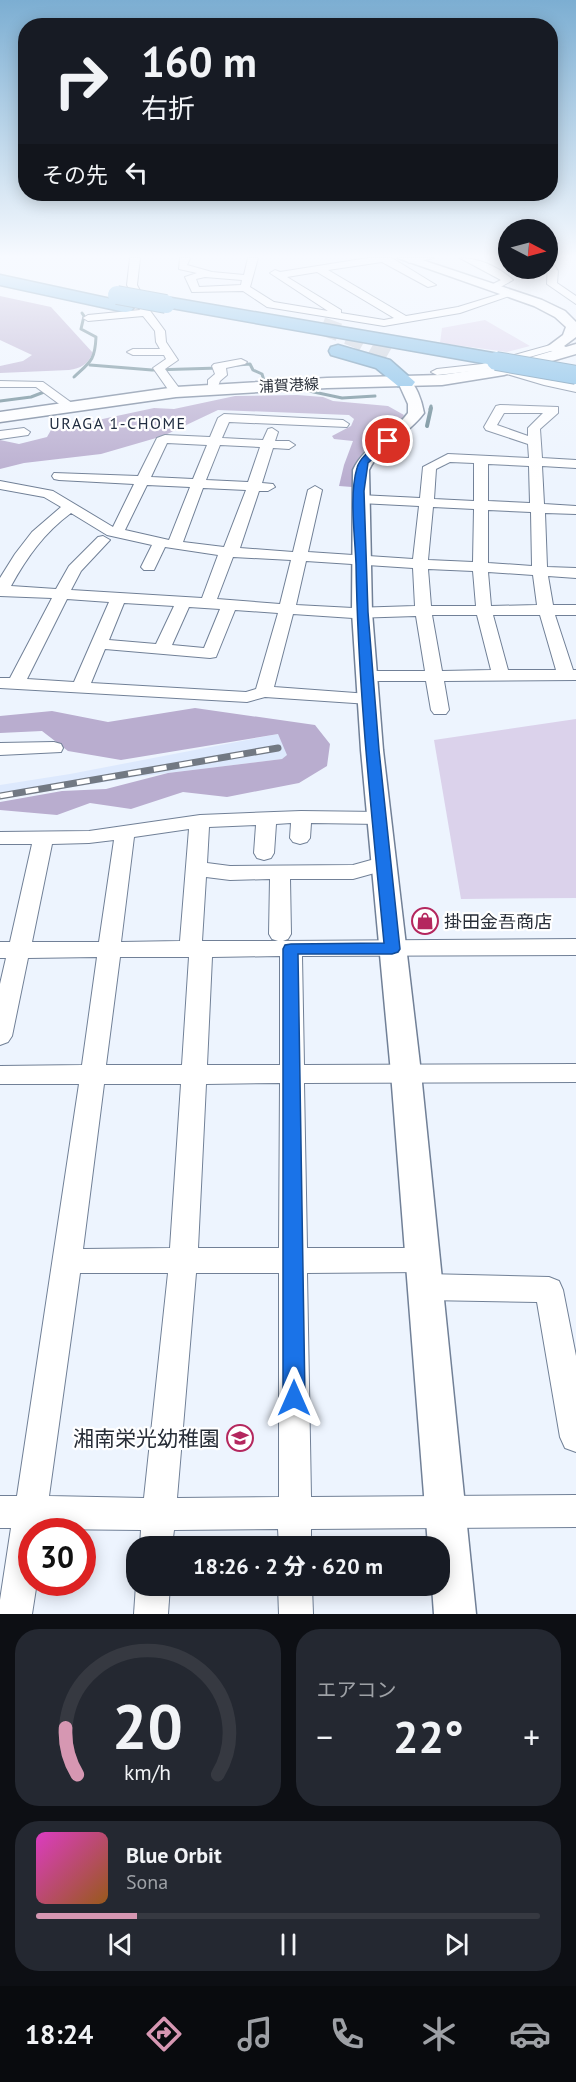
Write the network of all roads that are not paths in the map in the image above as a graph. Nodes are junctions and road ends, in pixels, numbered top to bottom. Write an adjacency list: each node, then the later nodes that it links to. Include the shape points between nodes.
1 (160, 333): 7 (street)
2 (265, 333): 10 (highway)
3 (313, 333): 9 (highway)
4 (571, 333): 5 (street)
5 (565, 349): 9 (main road, 浦賀港線); 10 (street, via 483,367)
6 (134, 352): 7 (street)
7 (168, 352): 15 (street, via 172,360 159,370)
8 (241, 362): 14 (street, via 219,368 221,375 214,380)
9 (500, 364): 10 (main road, 浦賀港線); 11 (highway, bridge); 13 (street, via 548,383)
10 (409, 371): 14 (main road, 浦賀港線); 39 (street, via 416,413 364,461)
11 (576, 374)
12 (0, 384): 16 (street, via 39,384)
13 (576, 388)
14 (212, 390): 15 (main road, 浦賀港線)
15 (176, 392): 16 (main road, 浦賀港線)
16 (70, 406): 17 (main road, 浦賀港線)
17 (0, 417)
18 (276, 420): 19 (street); 22 (street, via 224,418); 24 (street)
19 (343, 424)
20 (24, 432): 21 (street)
21 (0, 435)
22 (216, 441): 24 (street); 31 (street, via 161,441); 32 (street)
23 (534, 442): 23 (street, via 490,427 500,409 554,410 534,428); 28 (street)
24 (268, 444): 25 (street); 34 (street)
25 (289, 445)
26 (481, 459): 28 (street); 40 (street, via 448,458 430,467); 41 (street)
27 (69, 460): 30 (street)
28 (535, 462): 29 (street); 43 (street)
29 (576, 464)
30 (59, 476): 31 (street); 37 (street)
31 (142, 480): 32 (street); 45 (street)
32 (198, 483): 34 (street); 46 (street)
33 (0, 485): 35 (street)
34 (261, 487): 47 (street, via 233,548)
35 (20, 489): 37 (street); 38 (street)
36 (315, 490): 48 (street)
37 (48, 494): 42 (street)
38 (0, 498)
39 (360, 499): 40 (street); 49 (street)
40 (426, 502): 41 (street); 50 (street)
41 (481, 505): 43 (street); 52 (street)
42 (70, 507): 45 (street); 55 (street, via 33,537)
43 (537, 508): 44 (street); 53 (street)
44 (576, 510)
45 (110, 537): 46 (street); 56 (street, via 74,570)
46 (167, 543): 47 (street); 51 (street)
47 (227, 552): 48 (street); 59 (street)
48 (299, 556): 49 (street); 61 (street)
49 (362, 559): 50 (street); 66 (street)
50 (420, 563): 52 (street); 62 (street)
51 (149, 567)
52 (480, 567): 53 (street); 63 (street)
53 (540, 570): 54 (street); 64 (street)
54 (576, 573)
55 (0, 590): 56 (street)
56 (61, 593): 57 (street); 72 (street)
57 (119, 596): 58 (street); 67 (street)
58 (184, 601): 59 (street); 68 (street)
59 (208, 602): 60 (street)
60 (230, 604): 61 (street); 68 (street, via 210,653)
61 (287, 608): 66 (street); 75 (street)
62 (423, 610): 63 (street); 66 (street); 70 (street)
63 (484, 610): 64 (street); 71 (street)
64 (546, 610): 65 (street); 69 (street)
65 (576, 610)
66 (362, 612): 73 (street)
67 (99, 644): 68 (street); 74 (street)
68 (162, 648)
69 (571, 675): 71 (street)
70 (434, 676): 71 (street); 73 (street); 76 (street)
71 (501, 676)
72 (8, 683): 74 (street)
73 (369, 687): 75 (street); 81 (street)
74 (80, 688): 75 (street, via 247,697)
75 (264, 692)
76 (440, 710)
77 (54, 748): 78 (street)
78 (0, 749)
79 (302, 817): 80 (street); 81 (street); 86 (street)
80 (266, 818): 82 (street); 87 (street)
81 (380, 818): 88 (street)
82 (200, 821): 83 (street); 89 (street)
83 (125, 832): 84 (street, via 89,837); 95 (street)
84 (44, 836): 85 (street); 94 (street)
85 (0, 838)
86 (300, 838)
87 (264, 853)
88 (382, 864): 90 (street, via 353,872); 93 (street)
89 (197, 869): 90 (street); 96 (street)
90 (280, 873): 91 (street)
91 (285, 941): 93 (street); 96 (street); 98 (street)
92 (576, 947): 93 (street)
93 (392, 949): 99 (street)
94 (10, 950): 95 (street); 97 (street)
95 (110, 950): 96 (street); 101 (street)
96 (196, 950): 102 (street)
97 (0, 1036)
98 (291, 1073): 99 (street); 102 (street); 104 (street)
99 (406, 1073): 100 (street); 107 (street)
100 (576, 1073)
101 (93, 1074): 102 (street); 103 (street); 105 (street)
102 (195, 1074): 106 (street)
103 (0, 1075)
104 (293, 1260): 106 (street); 107 (street); 113 (street)
105 (68, 1261): 106 (street); 111 (street)
106 (183, 1262): 114 (street)
107 (424, 1274): 108 (street, via 549,1290); 112 (street)
108 (573, 1400): 109 (street)
109 (576, 1437)
110 (576, 1511): 112 (street)
111 (15, 1512): 114 (street); 119 (street)
112 (446, 1512): 113 (street); 122 (street)
113 (295, 1513): 114 (street); 116 (street)
114 (158, 1515): 115 (street)
115 (157, 1536)
116 (295, 1536)
117 (153, 1596): 120 (street)
118 (296, 1596): 121 (street)
119 (15, 1614)
120 (152, 1614)
121 (296, 1614)
122 (455, 1614)

